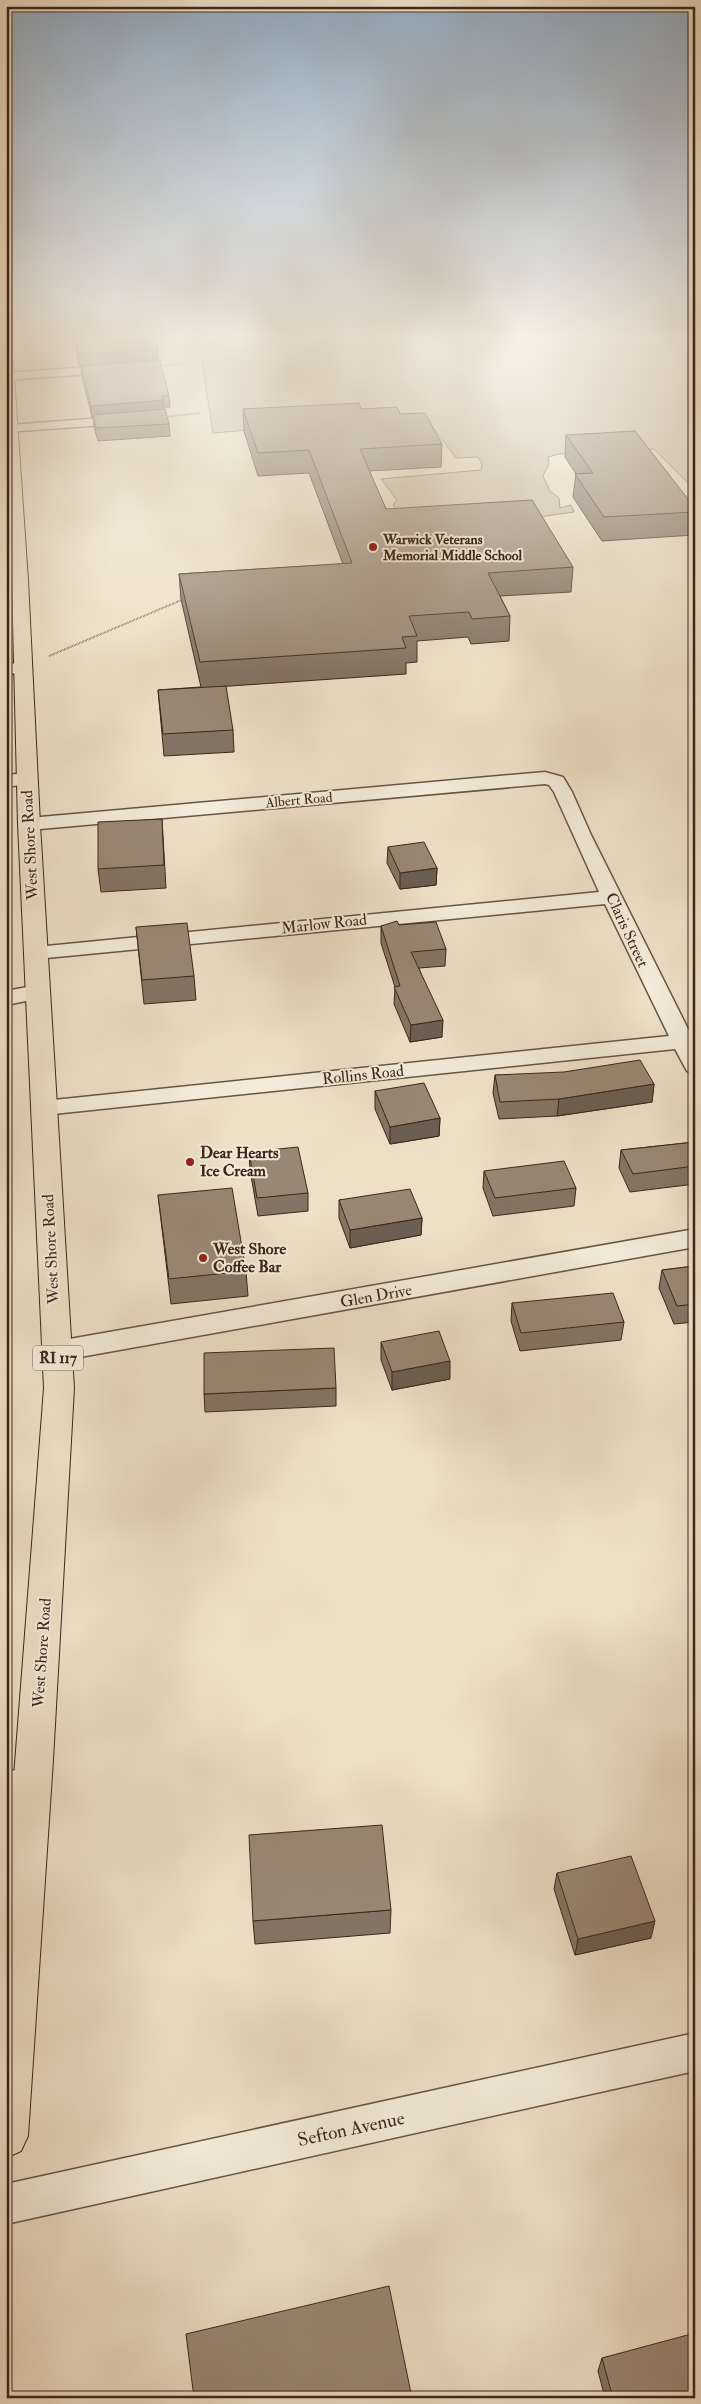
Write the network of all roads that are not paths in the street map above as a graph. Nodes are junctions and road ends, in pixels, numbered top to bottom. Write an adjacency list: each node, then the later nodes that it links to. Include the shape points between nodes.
1 (9, 449): 2 (main road, West Shore Road / RI 117)
2 (9, 467): 3 (main road, West Shore Road / RI 117)
3 (12, 552): 4 (main road, West Shore Road / RI 117)
4 (14, 668): 5 (main road, West Shore Road / RI 117)
5 (16, 780): 7 (main road, West Shore Road / RI 117)
6 (563, 792): 7 (street, Albert Road, via 556,781 545,778); 8 (street, Claris Street)
7 (29, 824): 9 (main road, West Shore Road / RI 117)
8 (612, 897): 9 (street, Marlow Road); 12 (street, Claris Street)
9 (36, 954): 10 (main road, West Shore Road / RI 117)
10 (38, 992): 11 (street); 14 (main road, West Shore Road / RI 117)
11 (6, 998)
12 (682, 1041): 13 (street, Claris Street); 14 (street, Rollins Road)
13 (695, 1066)
14 (44, 1108): 16 (main road, West Shore Road / RI 117)
15 (695, 1238): 16 (street, Glen Drive)
16 (58, 1351): 17 (main road, West Shore Road / RI 117, via 58,1400)
17 (20, 1785): 19 (main road, West Shore Road / RI 117)
18 (695, 2052): 20 (street, Sefton Avenue)
19 (6, 2136)
20 (6, 2204)

